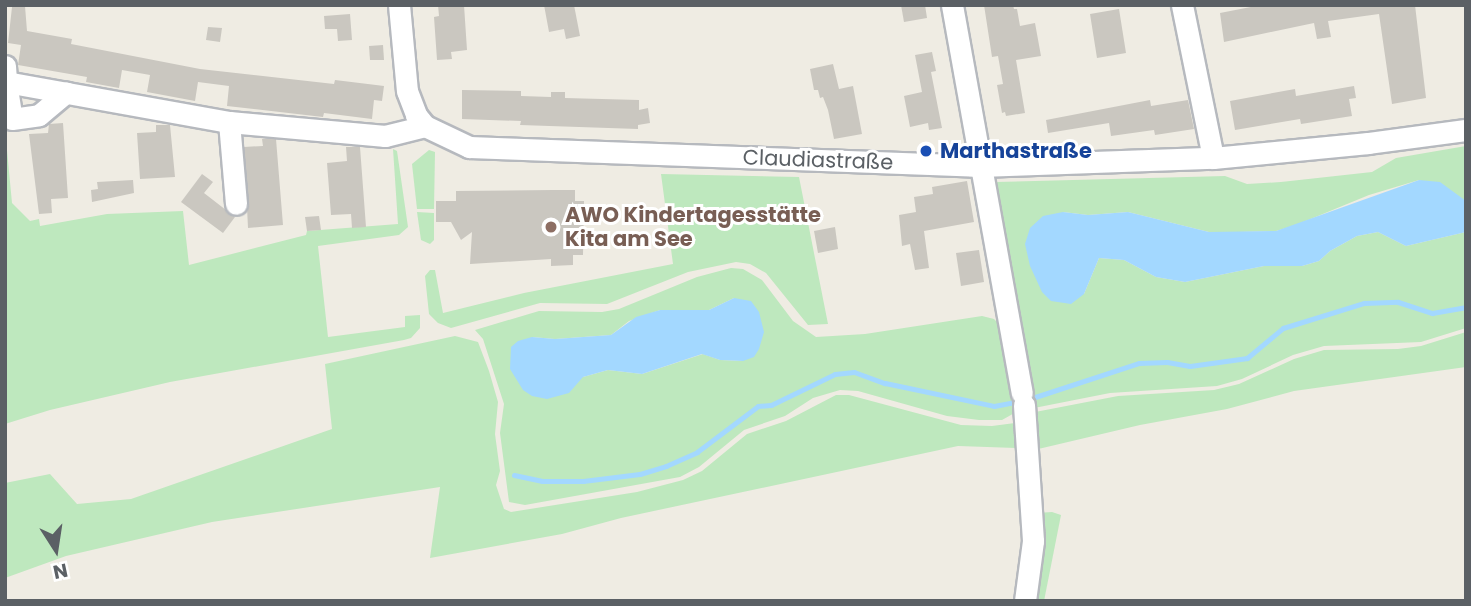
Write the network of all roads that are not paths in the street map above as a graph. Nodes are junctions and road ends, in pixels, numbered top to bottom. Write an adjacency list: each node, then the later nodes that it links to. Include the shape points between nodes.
1 (399, 5): 7 (street, via 407,91)
2 (952, 5): 10 (street)
3 (1182, 5): 9 (street)
4 (6, 74): 5 (street); 5 (street, via 12,119 39,115)
5 (66, 92): 6 (street)
6 (229, 122): 7 (street, via 385,136); 11 (street)
7 (425, 126): 10 (street, Claudiastraße, via 469,147 501,150)
8 (1466, 130): 9 (street, Claudiastraße)
9 (1213, 158): 10 (street, Claudiastraße)
10 (980, 166): 12 (street, via 1023,399 1033,541)
11 (236, 204)
12 (1025, 601)

